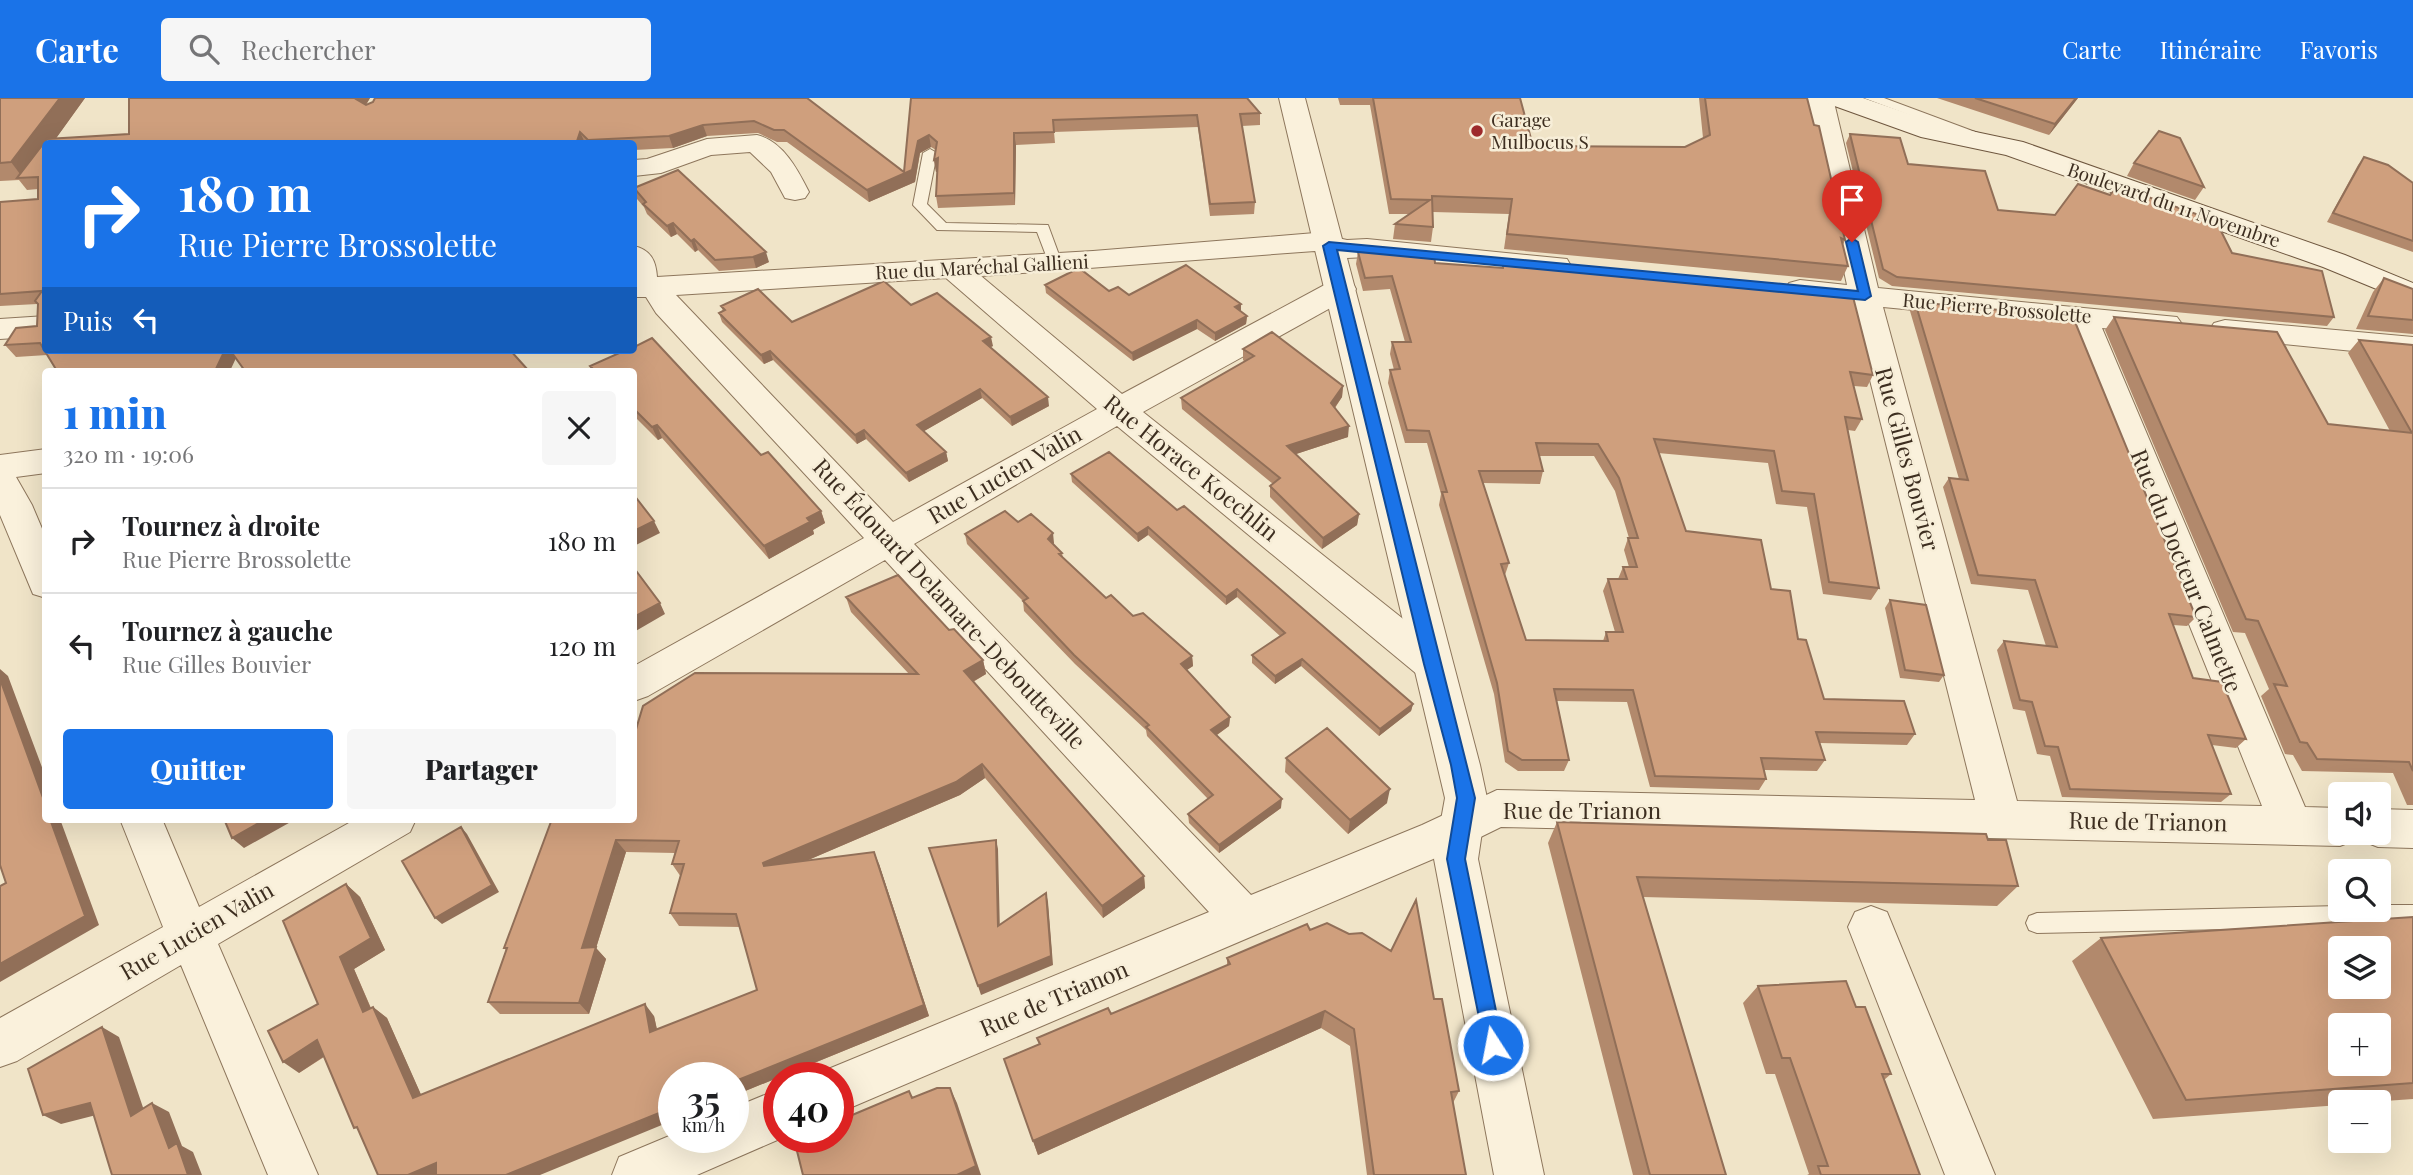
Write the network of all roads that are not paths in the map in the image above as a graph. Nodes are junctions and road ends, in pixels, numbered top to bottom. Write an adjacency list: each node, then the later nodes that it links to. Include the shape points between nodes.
1 (1292, 98): 10 (street)
2 (1820, 98): 21 (street, Rue Gilles Bouvier)
3 (1838, 98): 6 (street, Boulevard du 11 Novembre, via 1931,131)
4 (1871, 98): 6 (lane)
5 (1904, 98): 6 (street, Boulevard du 11 Novembre, via 1944,112)
6 (2013, 148): 12 (street, Boulevard du 11 Novembre)
7 (930, 153): 13 (lane, via 920,205 942,227 1043,228)
8 (637, 168): 9 (street, via 707,147 757,143 783,168)
9 (796, 192)
10 (1329, 246): 13 (street, Rue du Maréchal Gallieni, via 1301,243); 14 (street); 19 (street)
11 (637, 259): 17 (street, via 642,265)
12 (2334, 261): 16 (street, Boulevard du 11 Novembre); 20 (street, Boulevard du 11 Novembre)
13 (1055, 263): 15 (street, Rue du Maréchal Gallieni)
14 (1589, 269)
15 (954, 270): 17 (street, Rue du Maréchal Gallieni); 26 (street, Rue Horace Koechlin)
16 (2413, 276)
17 (643, 287): 30 (street, Rue Édouard Delamare-Deboutteville, via 667,306)
18 (1768, 287): 21 (street, Rue Pierre Brossolette)
19 (1341, 289): 26 (street, Rue Lucien Valin); 32 (street)
20 (2413, 294)
21 (1865, 296): 22 (street, Rue Pierre Brossolette); 34 (street, Rue Gilles Bouvier)
22 (2081, 316): 25 (street, Rue Pierre Brossolette); 38 (street, Rue du Docteur Calmette)
23 (42, 326): 24 (street)
24 (0, 329)
25 (2413, 347)
26 (1120, 410): 30 (street, Rue Lucien Valin); 32 (street, Rue Horace Koechlin)
27 (42, 462): 28 (street)
28 (0, 467)
29 (0, 480): 31 (street)
30 (889, 540): 33 (street, Rue Lucien Valin); 43 (street, Rue Édouard Delamare-Deboutteville)
31 (42, 574)
32 (1432, 664): 37 (street, via 1466,798)
33 (637, 683)
34 (2001, 819): 37 (street, Rue de Trianon, via 1497,808); 38 (street, Rue de Trianon)
35 (143, 823): 46 (street)
36 (388, 823): 46 (street, Rue Lucien Valin)
37 (1461, 825): 43 (street, Rue de Trianon); 52 (street, via 1456,859)
38 (2291, 826): 39 (street, Rue de Trianon)
39 (2328, 827)
40 (2391, 829): 41 (street)
41 (2413, 830)
42 (2413, 915): 44 (lane)
43 (1245, 919): 48 (street, Rue de Trianon)
44 (2037, 923)
45 (1871, 927): 53 (street)
46 (190, 936): 47 (street, Rue Lucien Valin); 50 (street)
47 (0, 1044)
48 (854, 1082)
49 (689, 1153): 51 (street)
50 (293, 1175)
51 (637, 1175)
52 (1519, 1175)
53 (1970, 1175)

